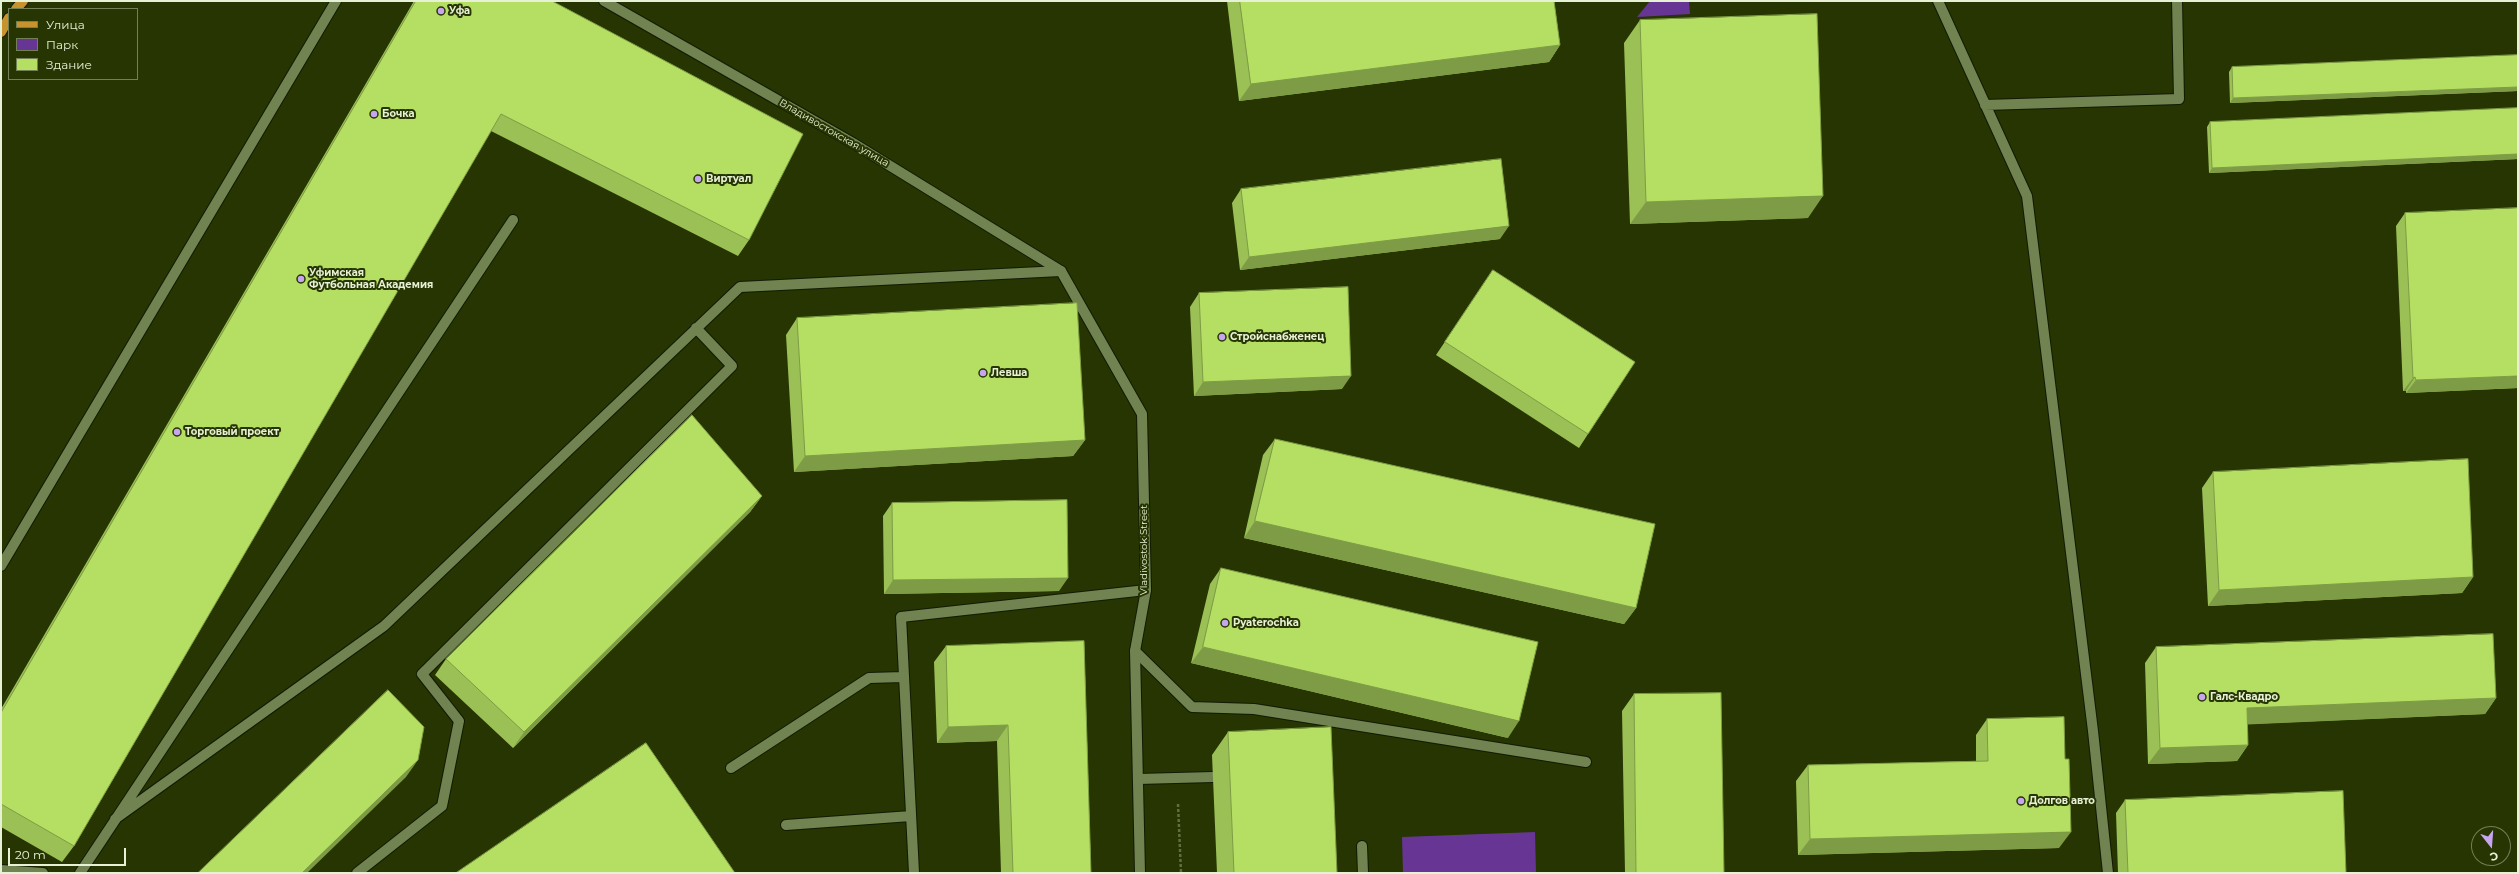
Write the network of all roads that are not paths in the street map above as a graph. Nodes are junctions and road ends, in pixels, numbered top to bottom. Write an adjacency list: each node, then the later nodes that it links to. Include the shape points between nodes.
1 (336, 1): 11 (street)
2 (604, 1): 9 (street, Владивостокская улица, via 852,143)
3 (1938, 1): 7 (street)
4 (2177, 1): 7 (street, via 2179,99)
5 (8, 20): 6 (main road)
6 (1, 32)
7 (1985, 105): 30 (street, via 2027,196)
8 (513, 220): 20 (street)
9 (1061, 271): 10 (street, via 740,287); 12 (street, Vladivostok Street, via 1142,414)
10 (696, 328): 20 (street, via 384,626); 26 (street, via 732,366 422,674 459,721 442,806)
11 (1, 566)
12 (1146, 590): 13 (street, Vladivostok Street); 14 (street, via 901,616)
13 (1135, 651): 15 (street, via 1192,707 1254,709); 18 (street, Vladivostok Street)
14 (903, 677): 16 (street, via 869,678); 19 (street)
15 (1586, 762)
16 (730, 768)
17 (1213, 778): 18 (street)
18 (1138, 779): 28 (street, Vladivostok Street)
19 (911, 816): 21 (street); 27 (street)
20 (115, 819): 25 (street)
21 (786, 825)
22 (1362, 846): 29 (street)
23 (1, 870): 24 (street)
24 (43, 873)
25 (80, 873)
26 (357, 873)
27 (914, 873)
28 (1140, 873)
29 (1363, 873)
30 (2108, 873)

